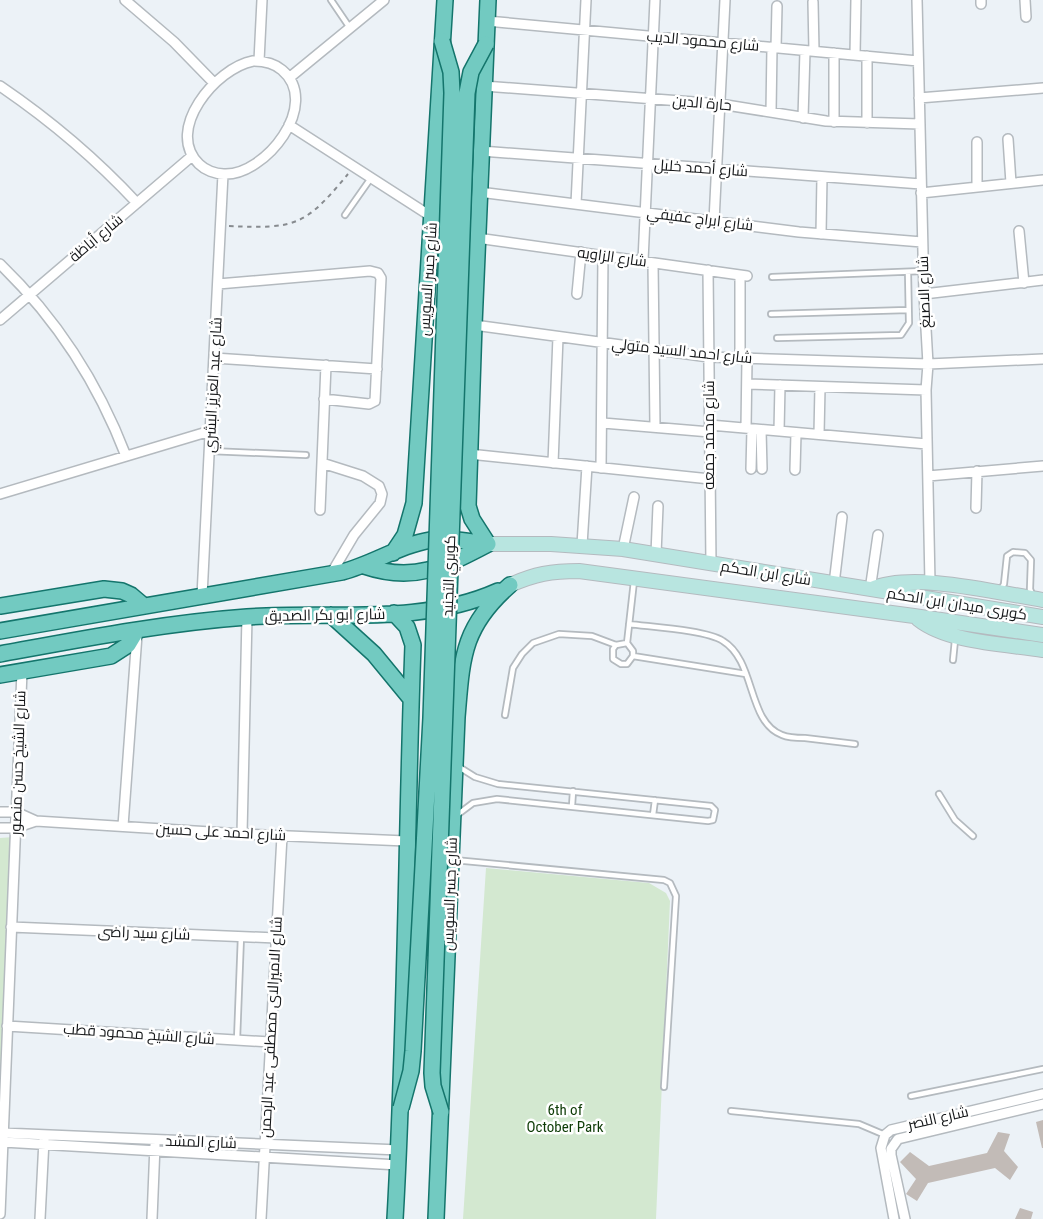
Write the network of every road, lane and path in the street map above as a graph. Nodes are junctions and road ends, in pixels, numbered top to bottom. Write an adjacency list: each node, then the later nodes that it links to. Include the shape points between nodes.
1 (125, 0): 31 (street)
2 (262, 0): 28 (street)
3 (331, 0): 17 (lane)
4 (384, 0): 17 (street)
5 (445, 0): 20 (main road, شارع جسر السويس)
6 (488, 0): 16 (main road)
7 (586, 0): 18 (street)
8 (655, 0): 19 (street)
9 (725, 0): 21 (street)
10 (856, 0): 26 (street)
11 (917, 0): 29 (street, شارع الاصبغ)
12 (1025, 0): 15 (street)
13 (813, 2): 24 (street)
14 (777, 6): 23 (street)
15 (1026, 17)
16 (487, 21): 18 (street, شارع محمود الديب); 22 (main road)
17 (350, 28): 30 (street)
18 (584, 30): 19 (street, شارع محمود الديب); 35 (street)
19 (654, 36): 21 (street, شارع محمود الديب); 37 (street)
20 (442, 41): 65 (main road, شارع جسر السويس); 210 (main road, كوبري التجنيد, bridge, via 452,93 431,718 413,1051)
21 (723, 43): 23 (street, شارع محمود الديب); 38 (street)
22 (486, 44): 33 (main road); 212 (main road, كوبري التجنيد, bridge, via 471,72 467,93 432,1073)
23 (774, 48): 24 (street, شارع محمود الديب); 39 (street)
24 (810, 51): 25 (street, شارع محمود الديب); 40 (street)
25 (834, 53): 26 (street, شارع محمود الديب); 41 (street)
26 (855, 55): 27 (street, شارع محمود الديب)
27 (867, 56): 29 (street, شارع محمود الديب); 42 (street)
28 (259, 61): 30 (street, via 279,68); 31 (street, via 240,64)
29 (918, 61): 36 (street, شارع الاصبغ)
30 (289, 78): 44 (street, via 296,93)
31 (214, 83): 48 (street, via 190,122 187,138)
32 (0, 86): 61 (street, via 78,145)
33 (484, 86): 35 (street, حارة الدين); 47 (main road)
34 (1043, 88): 36 (street)
35 (581, 94): 37 (street, حارة الدين); 49 (street)
36 (919, 98): 43 (street, شارع الاصبغ)
37 (651, 99): 38 (street, حارة الدين); 50 (street)
38 (720, 104): 39 (street, حارة الدين); 52 (street)
39 (771, 112): 40 (street, حارة الدين)
40 (803, 117): 41 (street, حارة الدين)
41 (834, 122): 42 (street, حارة الدين)
42 (867, 123): 43 (street, حارة الدين)
43 (920, 124): 59 (street, شارع الاصبغ)
44 (290, 125): 51 (street); 53 (street, via 260,160 237,172)
45 (1008, 139): 57 (street)
46 (977, 142): 58 (street)
47 (481, 151): 49 (street, شارع أحمد خليل); 60 (main road)
48 (192, 156): 53 (street, via 202,167); 61 (street, شارع أباظة)
49 (579, 158): 50 (street, شارع أحمد خليل); 62 (street)
50 (648, 164): 52 (street, شارع أحمد خليل); 63 (street)
51 (354, 167): 55 (street); 67 (path, via 319,208 301,220 269,228)
52 (716, 169): 54 (street, شارع أحمد خليل); 66 (street)
53 (223, 174): 67 (street, شارع عبد العزيز البشري)
54 (822, 177): 59 (street, شارع أحمد خليل); 69 (street)
55 (371, 178): 64 (lane); 65 (street)
56 (1043, 180): 57 (street, شارع أحمد خليل)
57 (1011, 183): 58 (street, شارع أحمد خليل)
58 (977, 187): 59 (street, شارع أحمد خليل)
59 (921, 189): 71 (street, شارع الاصبغ)
60 (479, 192): 62 (street, شارع ابراج عفيفي); 70 (main road)
61 (137, 203): 83 (street, شارع أباظة)
62 (576, 204): 63 (street, شارع ابراج عفيفي)
63 (645, 212): 66 (street, شارع ابراج عفيفي); 74 (street)
64 (345, 215)
65 (432, 217): 109 (main road, شارع جسر السويس)
66 (714, 221): 69 (street, شارع ابراج عفيفي)
67 (220, 225): 82 (street, شارع عبد العزيز البشري)
68 (1019, 231): 81 (street)
69 (821, 234): 71 (street, شارع ابراج عفيفي)
70 (477, 238): 72 (street, شارع الزاويه); 89 (main road)
71 (922, 242): 77 (street, شارع الاصبغ)
72 (581, 252): 73 (street, شارع الزاويه); 84 (street)
73 (603, 255): 74 (street, شارع الزاويه); 92 (street)
74 (648, 262): 76 (street, شارع الزاويه); 93 (street)
75 (0, 264): 83 (street)
76 (708, 270): 94 (street, شارع محمد جمعه); 96 (street, شارع الزاويه, via 743,275)
77 (923, 271): 78 (lane); 85 (street, شارع الاصبغ)
78 (908, 272): 79 (lane); 86 (lane)
79 (772, 277)
80 (1043, 280): 81 (street)
81 (1024, 283): 85 (street)
82 (218, 284): 95 (street, شارع عبد العزيز البشري); 100 (street, via 375,272 381,278)
83 (29, 294): 88 (street, شارع أباظة); 120 (street, via 85,371)
84 (577, 294)
85 (924, 294): 98 (street, شارع الاصبغ)
86 (908, 310): 87 (lane); 91 (lane, via 909,323 901,335)
87 (771, 314)
88 (0, 320)
89 (474, 325): 90 (street, شارع احمد السيد متولي); 108 (main road)
90 (558, 337): 92 (street, شارع احمد السيد متولي); 122 (street)
91 (777, 338)
92 (603, 343): 93 (street, شارع احمد السيد متولي); 106 (street)
93 (654, 350): 94 (street, شارع احمد السيد متولي); 107 (street)
94 (709, 357): 96 (street, شارع احمد السيد متولي); 110 (street, شارع محمد جمعه)
95 (214, 358): 99 (street); 112 (street, شارع عبد العزيز البشري)
96 (744, 359): 98 (street, شارع احمد السيد متولي); 101 (street)
97 (1043, 359): 98 (street, شارع احمد السيد متولي)
98 (927, 363): 104 (street, شارع الاصبغ)
99 (326, 365): 100 (street); 105 (street)
100 (377, 369): 105 (street, via 373,403)
101 (747, 384): 102 (street); 111 (street)
102 (780, 385): 103 (street); 113 (street)
103 (820, 387): 104 (street); 115 (street)
104 (926, 390): 116 (street, شارع الاصبغ)
105 (324, 399): 121 (street)
106 (603, 423): 107 (street); 125 (street)
107 (655, 427): 110 (street)
108 (470, 428): 109 (main road, via 449,444 431,442); 118 (main road)
109 (419, 429): 142 (main road, شارع جسر السويس, via 412,514)
110 (710, 429): 111 (street); 131 (street, شارع محمد جمعه)
111 (753, 429): 113 (street); 126 (street); 127 (street)
112 (210, 431): 117 (street, شارع عبد العزيز البشري); 120 (street)
113 (778, 431): 114 (street)
114 (796, 433): 115 (street); 128 (street)
115 (819, 434): 116 (street)
116 (927, 444): 130 (street, شارع الاصبغ)
117 (209, 451): 119 (lane); 153 (street, شارع عبد العزيز البشري)
118 (469, 454): 122 (street); 139 (main road, via 468,506)
119 (306, 455)
120 (126, 456): 132 (street)
121 (322, 463): 136 (street); 146 (street, via 363,476 379,486 382,494)
122 (553, 463): 123 (street)
123 (587, 466): 125 (street); 140 (street)
124 (1043, 466): 129 (street)
125 (601, 468): 131 (street)
126 (751, 469)
127 (762, 469)
128 (795, 470)
129 (977, 471): 130 (street); 135 (street)
130 (928, 476): 148 (street, شارع الاصبغ)
131 (710, 479): 144 (street, شارع محمد جمعه)
132 (0, 494)
133 (634, 497): 141 (street)
134 (658, 506): 143 (street)
135 (976, 508)
136 (320, 510)
137 (842, 517): 149 (street)
138 (878, 535): 151 (street)
139 (488, 544): 140 (main road, شارع ابن الحكم); 142 (main road, شارع ابو بكر الصديق, via 442,539 412,544); 145 (main road, via 451,563 419,573 386,572)
140 (582, 545): 141 (main road, شارع ابن الحكم)
141 (623, 549): 143 (main road, شارع ابن الحكم)
142 (393, 553): 145 (main road, شارع ابو بكر الصديق)
143 (656, 554): 144 (main road, شارع ابن الحكم)
144 (711, 564): 149 (main road, شارع ابن الحكم)
145 (364, 566): 146 (main road, شارع ابو بكر الصديق)
146 (331, 574): 153 (main road, شارع ابو بكر الصديق)
147 (634, 579): 150 (main road, شارع ابن الحكم, via 555,571 532,575); 159 (main road, شارع ابن الحكم); 162 (lane)
148 (930, 583): 151 (main road, شارع ابن الحكم, via 897,582); 152 (main road, شارع ابن الحكم)
149 (834, 584): 151 (main road, شارع ابن الحكم)
150 (510, 585): 157 (main road, شارع ابو بكر الصديق, via 442,609); 179 (main road, شارع جسر السويس, via 477,621 467,643)
151 (870, 590): 161 (main road, كوبرى ميدان ابن الحكم)
152 (997, 593): 154 (main road, شارع ابن الحكم); 154 (lane, via 1004,584 1007,556 1025,553 1031,560 1030,589)
153 (202, 596): 156 (main road, شارع ابو بكر الصديق)
154 (1039, 600)
155 (0, 606): 156 (main road, via 104,588 122,591)
156 (144, 606): 164 (main road, شارع ابو بكر الصديق)
157 (394, 613): 158 (main road, شارع ابو بكر الصديق); 176 (main road, via 407,627 413,645)
158 (331, 615): 160 (main road, شارع ابو بكر الصديق); 176 (main road, via 374,654)
159 (914, 616): 165 (main road, كوبرى ميدان ابن الحكم); 166 (main road, شارع ابن الحكم, via 933,629)
160 (247, 617): 163 (main road, شارع ابو بكر الصديق); 194 (street)
161 (1043, 618)
162 (629, 624): 167 (lane); 174 (lane, via 722,640 734,651)
163 (137, 630): 170 (main road, شارع ابو بكر الصديق); 173 (main road, via 117,654); 191 (street)
164 (0, 631)
165 (1043, 635)
166 (956, 637): 169 (main road, شارع ابن الحكم); 172 (lane)
167 (627, 644): 168 (lane); 171 (lane)
168 (616, 645): 171 (lane, via 612,654 616,663 627,664); 177 (lane, via 592,636 559,634 533,643 513,668)
169 (1043, 650)
170 (0, 654)
171 (633, 656): 174 (lane)
172 (953, 660)
173 (22, 671): 175 (main road); 187 (street, شارع الشيخ حسن منصور)
174 (747, 674): 180 (lane, via 760,712 771,729 783,736)
175 (0, 675)
176 (411, 699): 178 (main road)
177 (505, 715)
178 (410, 717): 179 (main road, via 434,706); 197 (main road)
179 (457, 717): 181 (main road, شارع جسر السويس)
180 (855, 744)
181 (455, 765): 182 (lane, via 487,782); 189 (main road, شارع جسر السويس)
182 (573, 791): 184 (lane); 185 (lane)
183 (939, 794): 196 (lane, via 955,820)
184 (655, 800): 188 (lane); 188 (lane, via 711,806 714,810 712,820 708,821)
185 (572, 806): 188 (lane); 189 (lane, via 485,800 473,803)
186 (0, 812): 187 (street, شارع احمد على حسين)
187 (16, 812): 190 (street, شارع احمد على حسين); 193 (street, شارع الشيخ حسن منصور)
188 (653, 815)
189 (453, 819): 198 (main road, شارع جسر السويس)
190 (36, 821): 191 (street, شارع احمد على حسين); 193 (street, شارع احمد على حسين)
191 (123, 826): 194 (street, شارع احمد على حسين)
192 (0, 828): 193 (street, شارع احمد على حسين)
193 (15, 828): 199 (street, شارع الشيخ حسن منصور)
194 (242, 834): 195 (street, شارع احمد على حسين)
195 (282, 836): 197 (street, شارع احمد على حسين); 201 (street, شارع الاميرالاى مصطفى عبد الرحمن)
196 (973, 836)
197 (406, 841): 210 (main road)
198 (451, 860): 206 (lane, via 670,883 676,896); 212 (main road, شارع جسر السويس)
199 (11, 927): 200 (street, شارع سيد راضى); 202 (street, شارع الشيخ حسن منصور)
200 (241, 936): 201 (street, شارع سيد راضى); 203 (lane)
201 (276, 938): 204 (street, شارع الاميرالاى مصطفى عبد الرحمن)
202 (7, 1026): 203 (street, شارع الشيخ محمود قطب); 214 (street, شارع الشيخ حسن منصور)
203 (237, 1040): 204 (street, شارع الشيخ محمود قطب)
204 (270, 1042): 218 (street, شارع الاميرالاى مصطفى عبد الرحمن)
205 (1043, 1069): 208 (lane)
206 (664, 1087)
207 (1043, 1094): 213 (street, شارع النصر, via 897,1127)
208 (911, 1096)
209 (1043, 1104): 217 (street, شارع النصر, via 903,1136)
210 (401, 1108): 221 (main road)
211 (731, 1111): 213 (lane, via 859,1124)
212 (441, 1112): 227 (main road, شارع جسر السويس)
213 (885, 1135): 217 (street); 228 (street, via 880,1148)
214 (3, 1138): 215 (street, شارع المشد); 222 (street, شارع الشيخ حسن منصور)
215 (44, 1140): 216 (street, شارع المشد); 219 (street, شارع المشد); 223 (street)
216 (155, 1140): 218 (street, شارع المشد); 219 (street)
217 (894, 1143): 229 (street, شارع النصر, via 891,1155)
218 (265, 1144): 220 (street, شارع الاميرالاى مصطفى عبد الرحمن); 221 (street, شارع المشد)
219 (155, 1150): 220 (street, شارع المشد); 224 (street)
220 (264, 1158): 221 (street, شارع المشد); 225 (street, شارع الاميرالاى مصطفى عبد الرحمن)
221 (398, 1158): 226 (main road)
222 (0, 1214)
223 (40, 1219)
224 (152, 1219)
225 (261, 1219)
226 (395, 1219)
227 (436, 1219)
228 (894, 1219)
229 (905, 1219)

